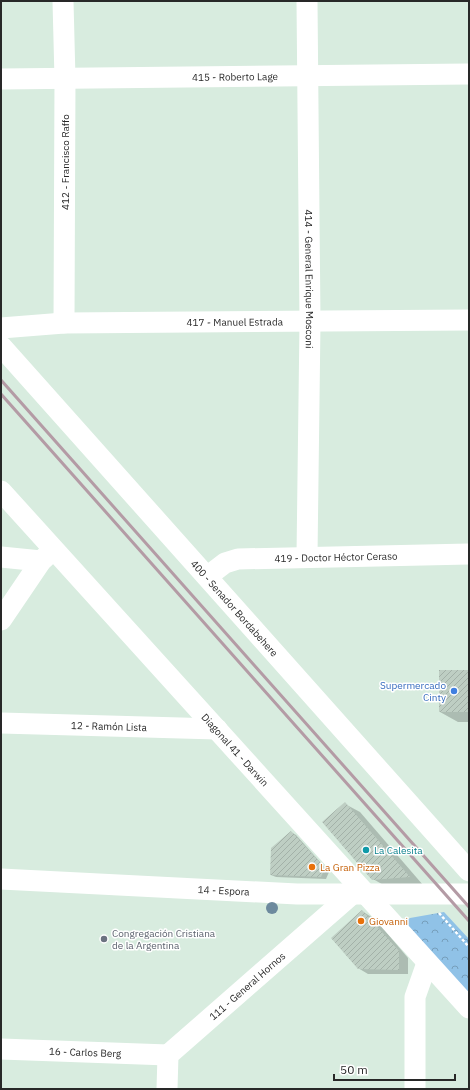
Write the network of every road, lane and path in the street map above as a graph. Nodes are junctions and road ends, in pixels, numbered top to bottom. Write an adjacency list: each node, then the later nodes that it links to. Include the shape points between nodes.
1 (63, 1): 6 (street, 412 - Francisco Raffo)
2 (307, 1): 4 (street, 414 - General Enrique Mosconi)
3 (469, 74): 4 (street, 415 - Roberto Lage)
4 (307, 75): 6 (street, 415 - Roberto Lage); 8 (street, 414 - General Enrique Mosconi)
5 (1, 79): 6 (street, 415 - Roberto Lage)
6 (65, 79): 9 (street, 412 - Francisco Raffo)
7 (469, 320): 8 (street, 417 - Manuel Estrada)
8 (310, 322): 9 (street, 417 - Manuel Estrada); 15 (street, 414 - General Enrique Mosconi)
9 (64, 323): 10 (street, 417 - Manuel Estrada)
10 (1, 328)
11 (1, 346): 17 (street, 400 - Senador Bordabehere)
12 (1, 491): 14 (street, Diagonal 41 - Darwin)
13 (469, 554): 15 (street, 419 - Doctor Héctor Ceraso)
14 (47, 555): 16 (street); 18 (street); 20 (street, Diagonal 41 - Darwin)
15 (307, 556): 17 (street, 419 - Doctor Héctor Ceraso, via 238,559 225,563)
16 (1, 557)
17 (208, 576): 21 (street, 400 - Senador Bordabehere)
18 (1, 620)
19 (1, 723): 20 (street, 12 - Ramón Lista)
20 (217, 729): 24 (street, Diagonal 41 - Darwin)
21 (469, 871)
22 (1, 880): 24 (street, 14 - Espora)
23 (469, 894): 25 (street, 14 - Espora)
24 (359, 895): 25 (street, 14 - Espora); 27 (street, Diagonal 41 - Darwin); 30 (street, 111 - General Hornos)
25 (423, 895): 26 (path)
26 (469, 947)
27 (427, 963): 28 (street, Diagonal 41 - Darwin); 32 (street, via 415,997)
28 (469, 1008)
29 (1, 1049): 30 (street, 16 - Carlos Berg)
30 (168, 1055): 31 (street)
31 (167, 1089)
32 (415, 1089)

